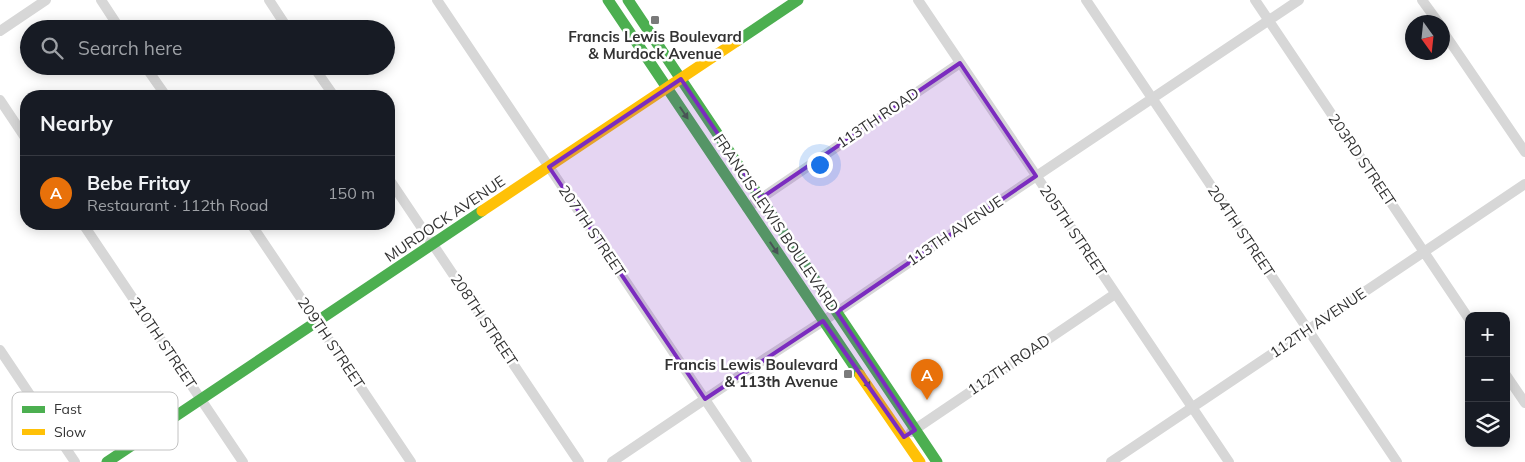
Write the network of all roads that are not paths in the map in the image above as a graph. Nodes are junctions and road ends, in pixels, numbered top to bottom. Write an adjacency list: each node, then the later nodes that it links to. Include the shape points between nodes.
1 (46, 0): 17 (street)
2 (101, 0): 14 (street)
3 (269, 0): 15 (street)
4 (437, 0): 30 (street, 207TH STREET)
5 (608, 0): 23 (main road, FRANCIS LEWIS BOULEVARD)
6 (628, 0): 22 (main road, FRANCIS LEWIS BOULEVARD)
7 (798, 0): 22 (main road, MURDOCK AVENUE)
8 (918, 0): 19 (street, 205TH STREET)
9 (1086, 0): 26 (street, 204TH STREET)
10 (1254, 0): 16 (street, 203RD STREET)
11 (1299, 0): 16 (street, 113TH AVENUE)
12 (1422, 0): 13 (street)
13 (1433, 15)
14 (114, 20)
15 (282, 20)
16 (1268, 20): 26 (street, 113TH AVENUE); 39 (street, 203RD STREET)
17 (0, 31)
18 (1450, 42): 29 (street)
19 (960, 63): 31 (street, 205TH STREET); 34 (street, 113TH ROAD)
20 (151, 75): 24 (street)
21 (320, 75): 25 (street)
22 (682, 79): 23 (main road, MURDOCK AVENUE); 34 (main road, FRANCIS LEWIS BOULEVARD)
23 (667, 88): 30 (main road, MURDOCK AVENUE); 35 (main road, FRANCIS LEWIS BOULEVARD, one-way to 35)
24 (162, 90)
25 (330, 90)
26 (1152, 98): 31 (street, 113TH AVENUE); 45 (street, 204TH STREET)
27 (0, 100): 28 (street)
28 (20, 130)
29 (1525, 152)
30 (549, 167): 38 (main road, MURDOCK AVENUE); 49 (street, 207TH STREET)
31 (1036, 176): 40 (street, 205TH STREET); 41 (street, 113TH AVENUE)
32 (1525, 184): 39 (street, 112TH AVENUE)
33 (395, 188): 38 (street, 208TH STREET)
34 (761, 198): 35 (street, 113TH ROAD); 41 (main road, FRANCIS LEWIS BOULEVARD)
35 (747, 208): 43 (main road, FRANCIS LEWIS BOULEVARD, one-way to 43)
36 (87, 230): 50 (street, 210TH STREET)
37 (255, 230): 44 (street, 209TH STREET)
38 (433, 245): 44 (main road, MURDOCK AVENUE); 62 (street, 208TH STREET)
39 (1424, 252): 42 (street, 203RD STREET); 45 (street, 112TH AVENUE)
40 (1115, 294): 52 (street, 205TH STREET); 54 (street, 112TH ROAD)
41 (837, 312): 43 (street, 113TH AVENUE); 54 (main road, FRANCIS LEWIS BOULEVARD)
42 (1465, 313)
43 (823, 321): 49 (street, 113TH AVENUE); 55 (main road, FRANCIS LEWIS BOULEVARD, one-way to 55)
44 (317, 322): 50 (main road, MURDOCK AVENUE); 61 (street, 209TH STREET)
45 (1308, 330): 52 (street, 112TH AVENUE); 69 (street, 204TH STREET)
46 (0, 350): 48 (street)
47 (1510, 381): 51 (street)
48 (28, 392)
49 (705, 399): 63 (street, 113TH AVENUE); 64 (street, 207TH STREET)
50 (202, 400): 53 (main road, MURDOCK AVENUE); 60 (street, 210TH STREET)
51 (1525, 403)
52 (1192, 407): 67 (street, 112TH AVENUE); 68 (street, 205TH STREET)
53 (178, 416)
54 (915, 430): 55 (street, 112TH ROAD); 66 (main road, FRANCIS LEWIS BOULEVARD)
55 (904, 437): 65 (main road, FRANCIS LEWIS BOULEVARD)
56 (67, 450): 58 (street)
57 (125, 450): 59 (main road, MURDOCK AVENUE)
58 (75, 462)
59 (107, 462)
60 (243, 462)
61 (411, 462)
62 (579, 462)
63 (612, 462)
64 (748, 462)
65 (920, 462)
66 (937, 462)
67 (1111, 462)
68 (1229, 462)
69 (1397, 462)

